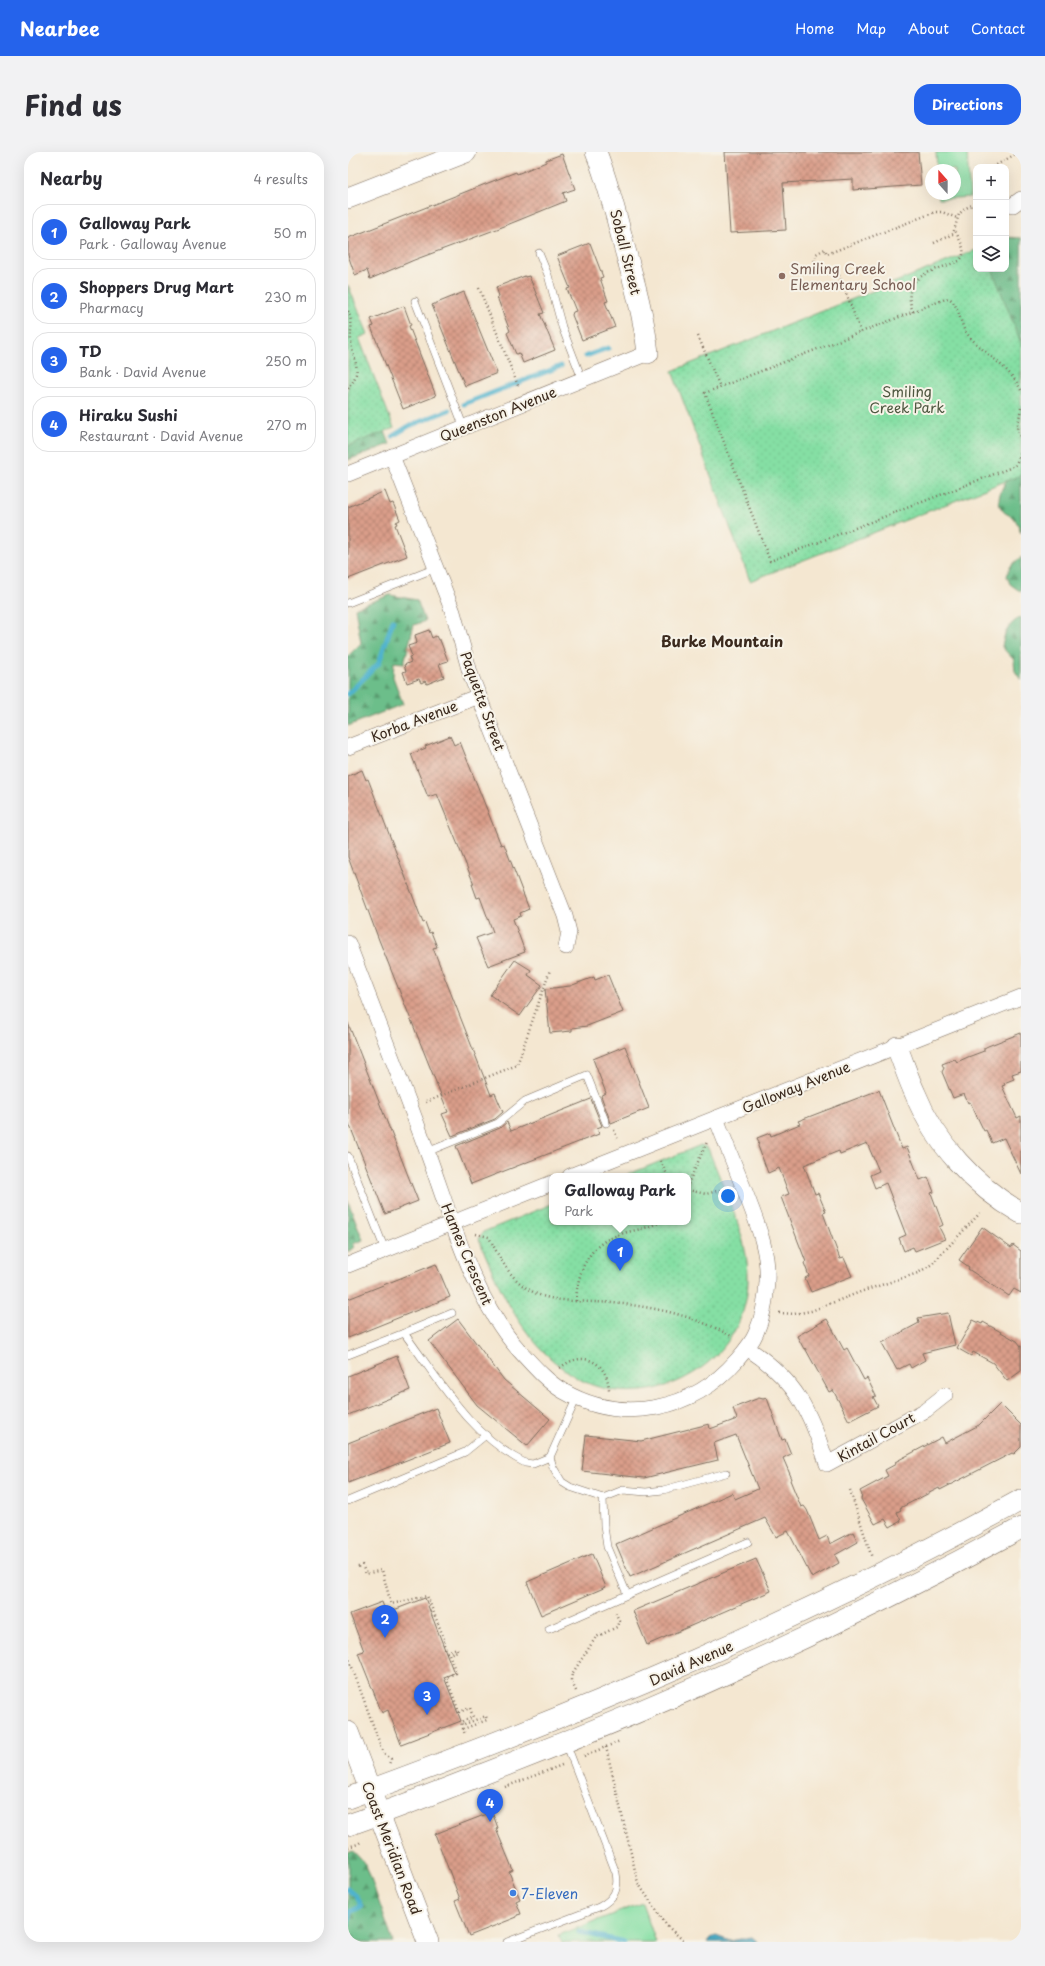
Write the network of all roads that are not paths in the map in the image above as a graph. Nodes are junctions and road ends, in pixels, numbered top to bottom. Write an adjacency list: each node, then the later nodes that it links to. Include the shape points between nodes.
1 (466, 152): 3 (main road)
2 (596, 152): 6 (main road, Soball Street, via 632,272)
3 (348, 198)
4 (539, 253): 7 (lane, via 548,275 563,332)
5 (415, 301): 8 (lane)
6 (648, 353): 7 (street, Queenston Avenue)
7 (582, 379): 8 (street, Queenston Avenue)
8 (464, 428): 9 (street, Queenston Avenue)
9 (392, 456): 10 (street, Queenston Avenue); 11 (street, Paquette Street)
10 (348, 474)
11 (436, 568): 12 (lane); 13 (street, Paquette Street, via 453,612)
12 (348, 603)
13 (479, 696): 14 (street, Korba Avenue); 16 (street, Paquette Street, via 565,916 569,932)
14 (348, 747)
15 (348, 943): 21 (street, Hames Crescent)
16 (566, 947)
17 (1021, 997): 18 (street, Galloway Avenue)
18 (897, 1047): 19 (street, Galloway Avenue); 25 (main road, via 922,1109 946,1146 976,1179)
19 (716, 1118): 23 (street, Galloway Avenue); 31 (street, Hames Crescent, via 760,1231 766,1255 764,1308 757,1332)
20 (606, 1123): 21 (lane, via 586,1075 525,1101 498,1123)
21 (427, 1152): 26 (street, Hames Crescent)
22 (348, 1156): 27 (lane)
23 (578, 1173)
24 (549, 1184): 26 (street)
25 (1021, 1213)
26 (453, 1222): 27 (street); 34 (street, Hames Crescent, via 481,1293 508,1337 544,1376 564,1392)
27 (385, 1250): 28 (street)
28 (348, 1265)
29 (452, 1314): 30 (lane)
30 (404, 1333): 32 (lane); 35 (lane, via 462,1412)
31 (747, 1348): 33 (street, Kintail Court, via 774,1367 794,1388 810,1419 827,1464 932,1407); 34 (street, Hames Crescent, via 716,1382 674,1404 629,1409 595,1404)
32 (348, 1355)
33 (945, 1395)
34 (577, 1396): 36 (lane)
35 (486, 1435): 36 (lane, via 525,1463 540,1462); 40 (lane, via 474,1447 460,1455)
36 (550, 1457): 38 (lane, via 562,1482)
37 (726, 1474): 38 (lane, via 663,1490 623,1490)
38 (602, 1498): 43 (lane, via 607,1547)
39 (1021, 1500): 47 (main road, David Avenue, via 857,1586 727,1647 553,1721)
40 (348, 1501)
41 (1021, 1528): 46 (main road, David Avenue, via 842,1619 703,1684)
42 (748, 1542): 43 (lane)
43 (627, 1594): 44 (lane)
44 (549, 1629)
45 (348, 1732): 47 (main road, Coast Meridian Road)
46 (566, 1742): 49 (main road, David Avenue); 52 (lane, via 616,1873 614,1896 600,1907)
47 (370, 1790): 48 (main road, David Avenue); 49 (main road, Coast Meridian Road)
48 (348, 1798)
49 (379, 1814): 50 (main road, David Avenue); 51 (main road, Coast Meridian Road)
50 (354, 1834)
51 (428, 1942)
52 (507, 1942)

